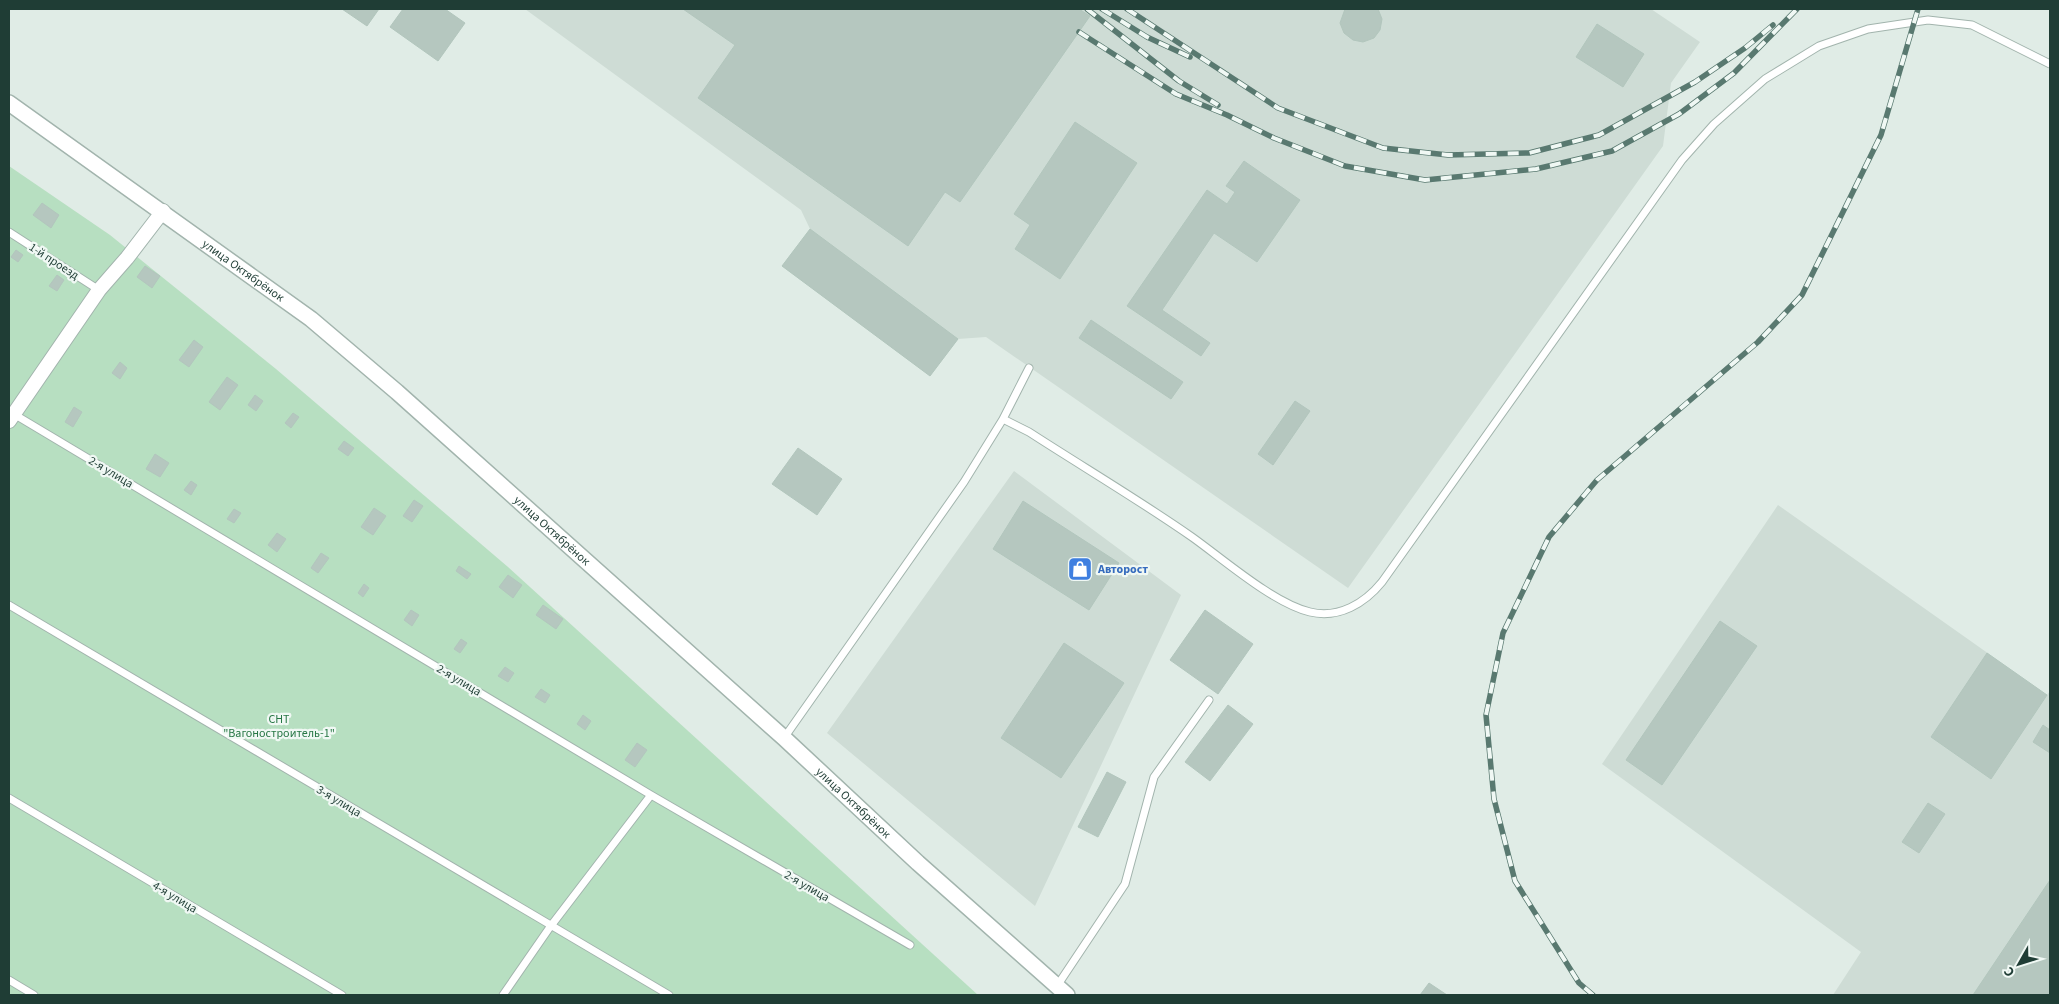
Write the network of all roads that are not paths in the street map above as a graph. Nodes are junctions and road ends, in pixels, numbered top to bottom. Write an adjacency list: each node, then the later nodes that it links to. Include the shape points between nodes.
1 (2050, 64): 8 (lane, via 1972,25 1928,20 1868,29 1819,46 1766,79 1714,124 1682,160 1382,582 1371,595 1345,610 1309,612 1270,592 1182,530 1029,432)
2 (9, 104): 3 (street, улица Октябрёнок)
3 (162, 211): 5 (street, via 128,258); 11 (street, улица Октябрёнок, via 312,318)
4 (9, 232): 5 (lane, 1-й проезд)
5 (99, 290): 7 (street)
6 (1029, 368): 8 (lane)
7 (10, 415): 12 (lane, 2-я улица)
8 (1003, 419): 11 (lane, via 964,482)
9 (9, 605): 14 (lane, 3-я улица)
10 (1209, 700): 17 (lane, via 1154,777 1124,884)
11 (784, 738): 17 (street, улица Октябрёнок)
12 (652, 795): 14 (lane); 15 (lane, 2-я улица)
13 (9, 798): 19 (lane, 4-я улица)
14 (550, 927): 20 (lane); 21 (lane, 3-я улица)
15 (910, 946)
16 (9, 980): 18 (lane)
17 (1062, 991)
18 (34, 995)
19 (342, 995)
20 (503, 995)
21 (669, 995)

